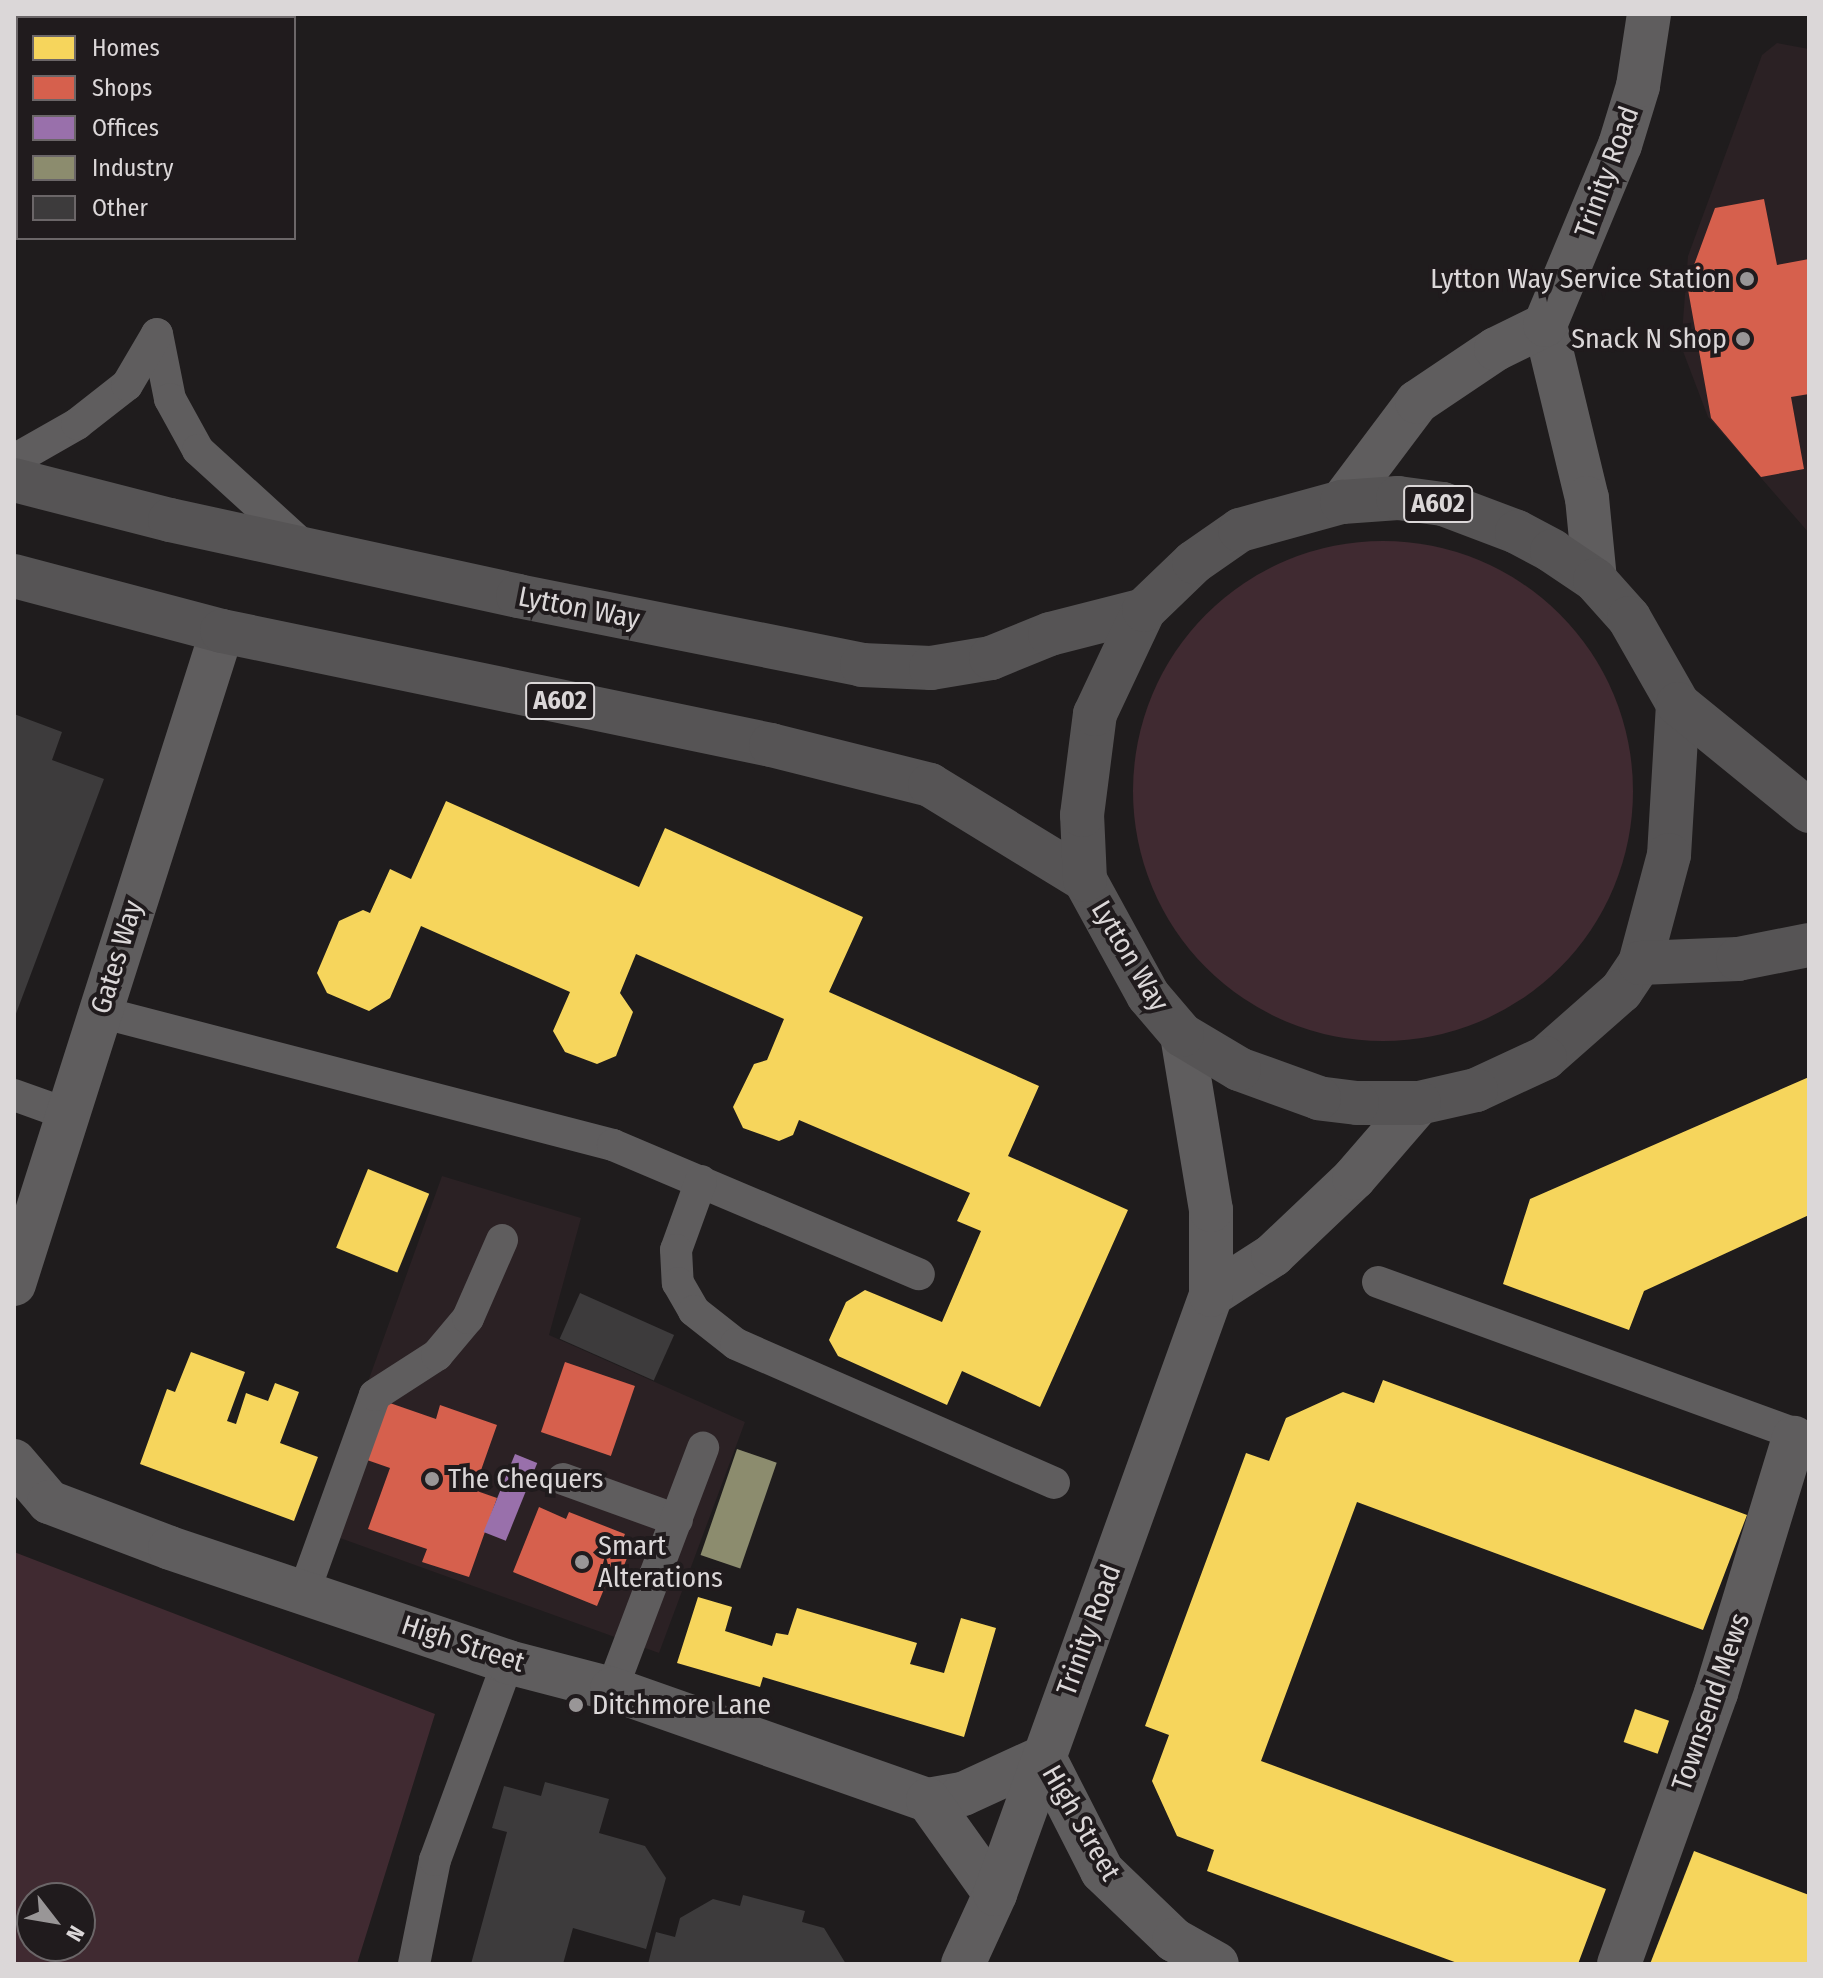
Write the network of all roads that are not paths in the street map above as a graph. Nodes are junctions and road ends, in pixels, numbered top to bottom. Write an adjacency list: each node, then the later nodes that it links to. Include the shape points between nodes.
1 (1649, 14): 2 (street, Trinity Road, via 1641,74 1620,145)
2 (1545, 325): 5 (street, via 1496,349 1417,402); 8 (street, via 1587,498)
3 (14, 460): 6 (lane, via 77,424 127,385 157,334 170,399 198,450)
4 (14, 480): 6 (main road, Lytton Way / A602)
5 (1342, 502): 8 (main road, Lytton Way / A602, via 1398,498 1443,504 1517,532); 9 (main road, Lytton Way / A602, via 1240,530 1194,562)
6 (308, 550): 9 (main road, Lytton Way / A602, via 862,665 931,668 991,658 1050,634)
7 (14, 576): 10 (main road, Lytton Way / A602)
8 (1595, 580): 11 (main road, Lytton Way / A602, via 1629,618)
9 (1144, 610): 13 (main road, Lytton Way / A602, via 1095,714 1082,815)
10 (222, 631): 13 (main road, Lytton Way / A602, via 771,745 930,785); 16 (street, Gates Way)
11 (1678, 704): 12 (main road, Lytton Way / A602); 15 (main road, Lytton Way / A602, via 1669,855)
12 (1809, 811)
13 (1085, 880): 17 (main road, Lytton Way / A602, via 1148,995)
14 (1809, 945): 15 (main road, via 1738,959)
15 (1640, 963): 19 (main road, Lytton Way / A602, via 1621,991 1545,1058 1476,1090)
16 (100, 1012): 20 (street, Gates Way); 21 (lane, via 613,1145)
17 (1182, 1035): 19 (main road, Lytton Way / A602, via 1239,1069 1319,1098); 26 (street, Trinity Road, via 1211,1210)
18 (14, 1095): 20 (lane)
19 (1419, 1103): 26 (street, via 1354,1178 1273,1255)
20 (67, 1114): 25 (street, Gates Way)
21 (701, 1181): 23 (lane); 31 (lane, via 676,1250 678,1283 694,1311 736,1344)
22 (502, 1240): 33 (lane, via 468,1318 437,1355 375,1395)
23 (919, 1274)
24 (1378, 1282): 27 (lane)
25 (14, 1284)
26 (1211, 1295): 36 (street, Trinity Road)
27 (1802, 1439): 42 (street, Townsend Mews)
28 (703, 1448): 32 (lane)
29 (14, 1461): 33 (street, High Street, via 49,1502)
30 (563, 1479): 32 (lane)
31 (1054, 1483)
32 (677, 1520): 35 (lane)
33 (304, 1592): 34 (street, High Street)
34 (508, 1662): 35 (street, High Street); 39 (lane, via 435,1860)
35 (612, 1689): 37 (street, High Street)
36 (1044, 1757): 37 (street, High Street, via 963,1794); 38 (street, Trinity Road); 41 (street, High Street, via 1102,1871 1174,1940)
37 (928, 1800): 38 (street)
38 (995, 1894): 40 (street, Trinity Road)
39 (414, 1964)
40 (963, 1964)
41 (1217, 1964)
42 (1619, 1964)

